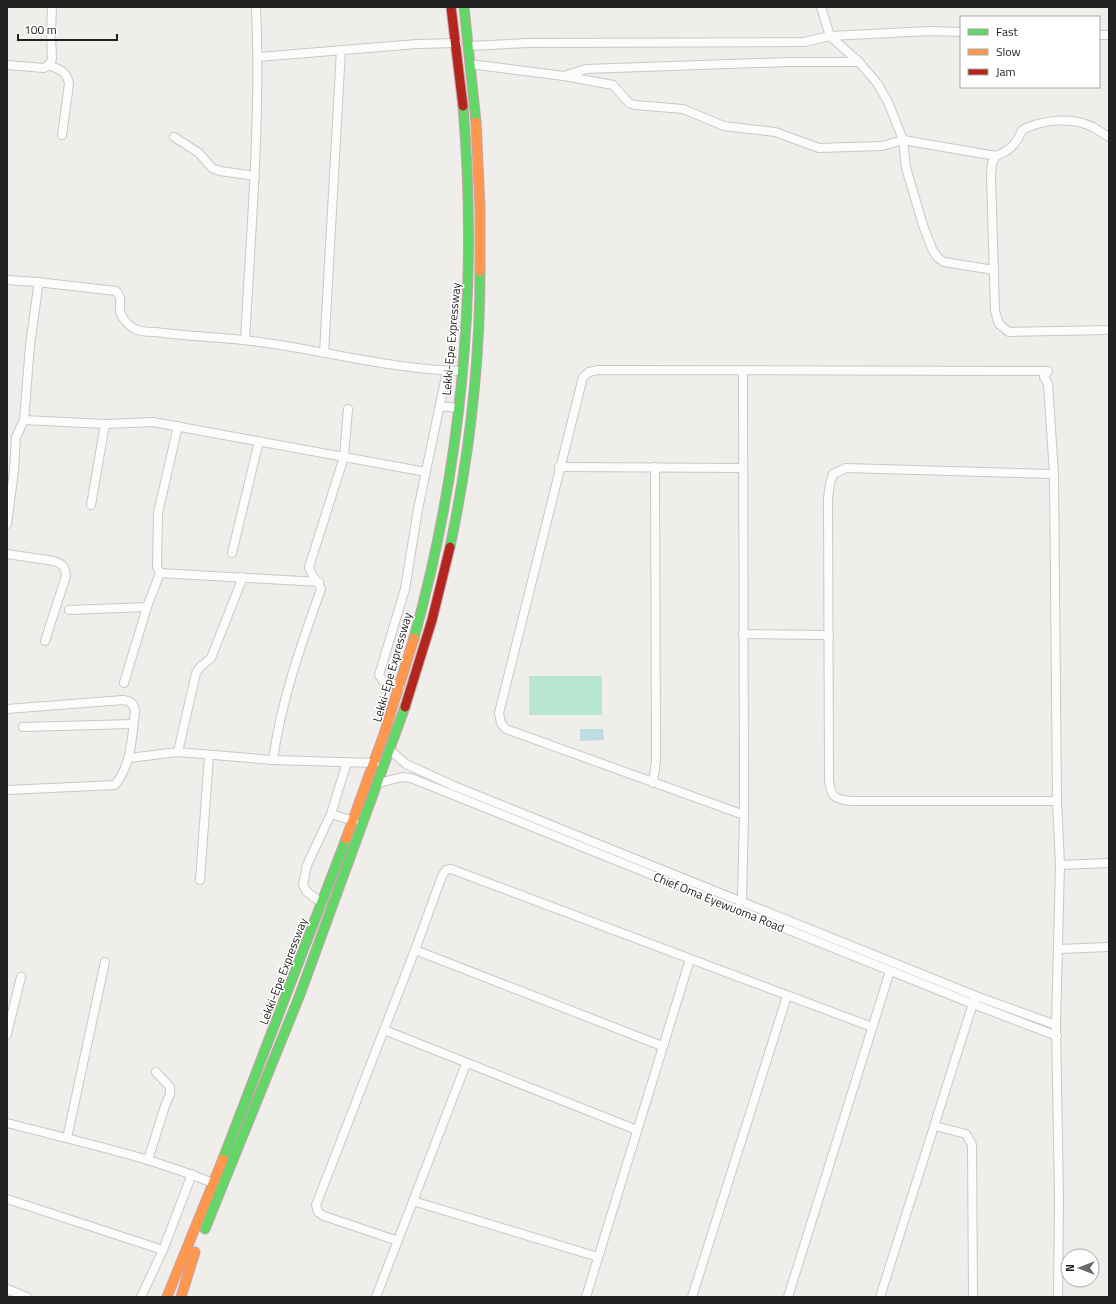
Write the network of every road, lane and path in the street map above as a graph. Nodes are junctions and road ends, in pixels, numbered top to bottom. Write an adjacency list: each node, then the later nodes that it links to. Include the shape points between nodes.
1 (52, 7): 15 (street, via 52,59)
2 (256, 7): 11 (street)
3 (451, 7): 8 (highway, Lekki-Epe Expressway)
4 (464, 7): 9 (highway, Lekki-Epe Expressway)
5 (821, 7): 7 (street)
6 (960, 32): 7 (street)
7 (830, 36): 9 (street, via 804,42 536,43); 12 (street)
8 (457, 43): 10 (street); 30 (highway, Lekki-Epe Expressway, via 469,194 469,260)
9 (469, 46): 13 (highway, Lekki-Epe Expressway)
10 (341, 50): 11 (street); 28 (street)
11 (258, 57): 22 (street)
12 (859, 62): 16 (street, via 586,69); 20 (street, via 888,102)
13 (470, 64): 16 (street); 62 (highway, Lekki-Epe Expressway, via 479,172 481,257 469,423 451,544 428,633)
14 (7, 65): 15 (street, via 44,68)
15 (49, 65): 17 (street, via 65,72 68,77)
16 (564, 76): 20 (street, via 613,86 629,103 635,105 683,109 724,126 775,132 816,148 882,146)
17 (62, 135)
18 (174, 137): 22 (street, via 199,154 212,168)
19 (1109, 137): 21 (street, via 1092,126 1073,121 1049,121 1022,130 1010,150)
20 (903, 140): 21 (street); 23 (street, via 906,168 923,225 938,258 944,262)
21 (996, 156): 23 (street, via 992,163 991,176)
22 (255, 176): 27 (street)
23 (994, 270): 26 (street, via 995,311 999,324 1009,332)
24 (7, 280): 25 (street)
25 (38, 282): 27 (street, via 116,291 122,302 122,316 136,330); 35 (street)
26 (1109, 330)
27 (245, 340): 28 (street)
28 (324, 353): 29 (street)
29 (447, 371): 30 (street); 32 (street)
30 (463, 371): 33 (highway, Lekki-Epe Expressway)
31 (743, 371): 40 (street, via 589,372 583,377); 42 (street); 44 (street, via 1048,371 1044,377 1048,384)
32 (441, 406): 33 (street); 43 (street)
33 (458, 408): 58 (highway, Lekki-Epe Expressway, via 435,556)
34 (348, 409): 39 (street)
35 (24, 420): 36 (street); 46 (street, via 16,437)
36 (105, 424): 37 (street, via 153,422); 45 (street)
37 (178, 426): 38 (street); 49 (street, via 158,513 157,567)
38 (259, 442): 39 (street); 47 (street)
39 (344, 457): 43 (street); 51 (street, via 309,567)
40 (559, 467): 41 (street); 70 (street, via 498,713 506,729)
41 (655, 467): 42 (street); 70 (street, via 656,761)
42 (743, 468): 54 (street)
43 (426, 472): 58 (street, via 405,589 379,675 383,681)
44 (1054, 474): 55 (street, via 846,468 833,474 828,499); 72 (street)
45 (91, 506)
46 (7, 524)
47 (232, 553)
48 (7, 554): 56 (street, via 54,561 65,567 66,576)
49 (160, 573): 50 (street); 52 (street)
50 (243, 577): 51 (street); 63 (street, via 211,658 196,673)
51 (318, 582): 66 (street, via 321,589 284,703)
52 (146, 608): 53 (street); 57 (street)
53 (69, 610)
54 (743, 634): 55 (street); 74 (street)
55 (829, 635): 72 (street, via 829,780 830,791 834,797 851,801)
56 (45, 641)
57 (124, 683)
58 (400, 686): 68 (highway, Lekki-Epe Expressway)
59 (7, 709): 60 (street, via 122,700 130,701 134,705)
60 (133, 724): 61 (street); 65 (street)
61 (22, 727)
62 (391, 751): 69 (highway, Lekki-Epe Expressway); 80 (street, Chief Oma Eyewuoma Road, via 406,764 454,786)
63 (178, 752): 64 (street); 65 (street)
64 (209, 755): 66 (street); 78 (street)
65 (129, 758): 71 (street, via 116,785)
66 (273, 760): 67 (street)
67 (347, 762): 68 (street); 73 (street)
68 (375, 763): 75 (highway, Lekki-Epe Expressway)
69 (379, 783): 80 (street, Chief Oma Eyewuoma Road, via 402,777 411,778); 94 (highway, Lekki-Epe Expressway)
70 (653, 783): 74 (street)
71 (7, 790)
72 (1057, 801): 77 (street)
73 (331, 814): 75 (street); 79 (street, via 307,865 303,885 307,892)
74 (744, 815): 80 (street)
75 (354, 821): 79 (highway, Lekki-Epe Expressway)
76 (1109, 863): 77 (street)
77 (1060, 864): 82 (street)
78 (200, 880)
79 (322, 903): 91 (highway, Lekki-Epe Expressway)
80 (740, 905): 86 (street, Chief Oma Eyewuoma Road); 89 (street, Chief Oma Eyewuoma Road)
81 (1109, 947): 82 (street)
82 (1059, 949): 92 (street)
83 (415, 950): 84 (street, via 442,876 446,870 451,869); 95 (street); 98 (street)
84 (690, 959): 88 (street); 98 (street)
85 (105, 962): 104 (street)
86 (890, 971): 90 (street, Chief Oma Eyewuoma Road); 93 (street)
87 (21, 977): 96 (street)
88 (787, 996): 93 (street); 120 (street)
89 (976, 996): 90 (street); 92 (street, Chief Oma Eyewuoma Road)
90 (973, 1004): 97 (street, Chief Oma Eyewuoma Road); 102 (street)
91 (275, 1025): 94 (highway); 107 (highway, Lekki-Epe Expressway)
92 (1056, 1025): 97 (street)
93 (872, 1027): 121 (street)
94 (286, 1029): 117 (highway, Lekki-Epe Expressway, via 235,1160 190,1263)
95 (384, 1030): 99 (street); 110 (street, via 316,1205 318,1212 324,1216)
96 (7, 1034)
97 (1057, 1036): 124 (street)
98 (662, 1046): 103 (street)
99 (466, 1064): 103 (street); 109 (street)
100 (156, 1072): 105 (street, via 170,1087 170,1094)
101 (7, 1123): 104 (street)
102 (935, 1126): 122 (street); 123 (street, via 966,1134 972,1145)
103 (637, 1130): 112 (street)
104 (67, 1138): 105 (street)
105 (148, 1160): 106 (street)
106 (192, 1174): 107 (street); 111 (street)
107 (213, 1183): 116 (highway, Lekki-Epe Expressway)
108 (7, 1199): 111 (street)
109 (413, 1201): 110 (street); 112 (street)
110 (398, 1241): 118 (street)
111 (163, 1250): 115 (street)
112 (598, 1257): 119 (street)
113 (7, 1289): 114 (street)
114 (27, 1297)
115 (141, 1297)
116 (167, 1297)
117 (181, 1297)
118 (376, 1297)
119 (586, 1297)
120 (692, 1297)
121 (788, 1297)
122 (880, 1297)
123 (973, 1297)
124 (1058, 1297)

